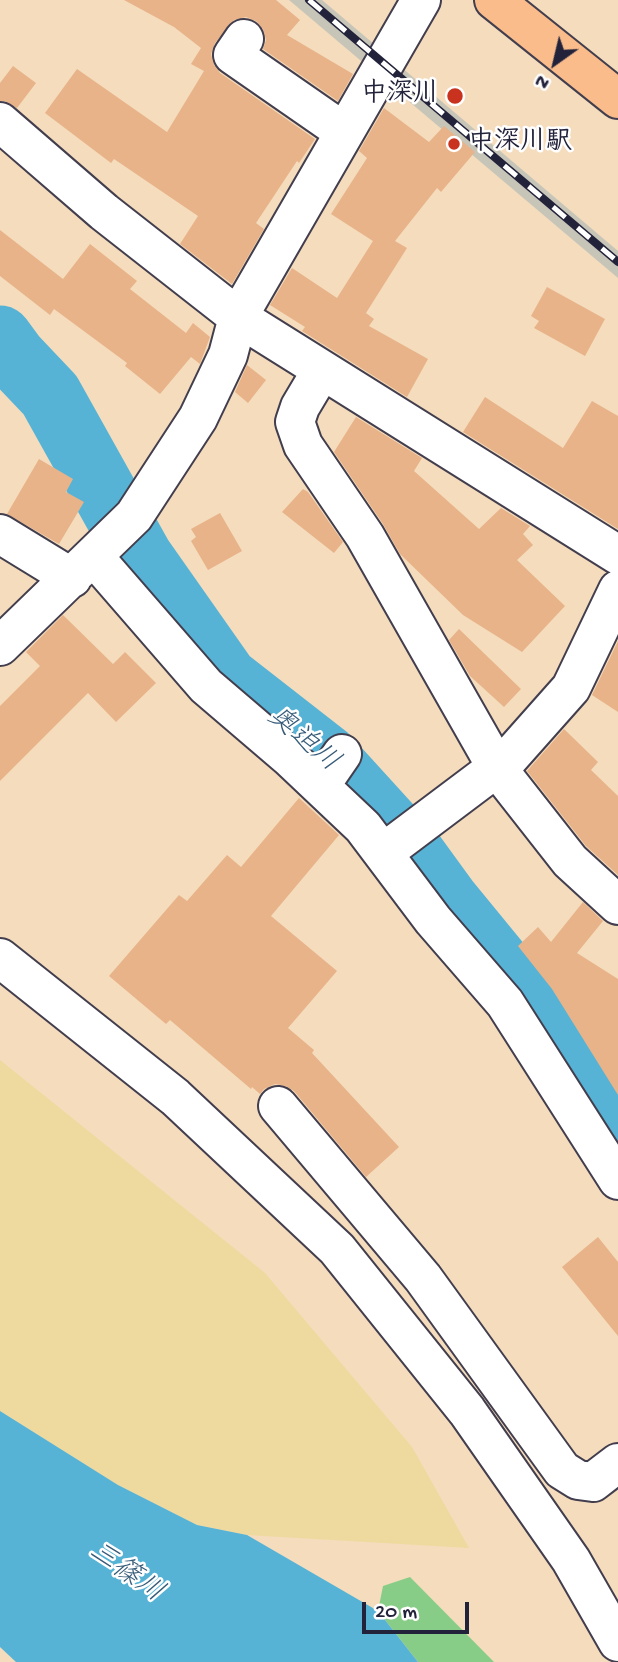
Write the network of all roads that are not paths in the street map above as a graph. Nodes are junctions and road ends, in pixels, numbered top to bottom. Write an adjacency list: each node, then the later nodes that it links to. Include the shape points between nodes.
1 (421, 0): 6 (street)
2 (494, 0): 4 (main road)
3 (244, 39): 6 (street, via 233,55)
4 (618, 99)
5 (0, 122): 7 (street, via 104,212)
6 (344, 132): 7 (street)
7 (238, 317): 8 (street); 11 (street, via 228,355 198,418 134,516)
8 (322, 370): 10 (street); 15 (street, via 295,422 303,445 365,537)
9 (0, 534): 11 (street)
10 (618, 555)
11 (83, 568): 13 (street); 16 (street, via 206,686)
12 (618, 590): 15 (street, via 571,688)
13 (0, 646)
14 (342, 754): 16 (street)
15 (498, 768): 17 (street); 18 (street, via 570,861)
16 (320, 786): 17 (street)
17 (383, 853): 21 (street, via 471,941 505,1003)
18 (618, 905)
19 (0, 958): 23 (street, via 175,1097 337,1250 467,1411 571,1560)
20 (278, 1106): 22 (street, via 423,1278 562,1470 578,1480 593,1482)
21 (618, 1180)
22 (618, 1464)
23 (618, 1642)

